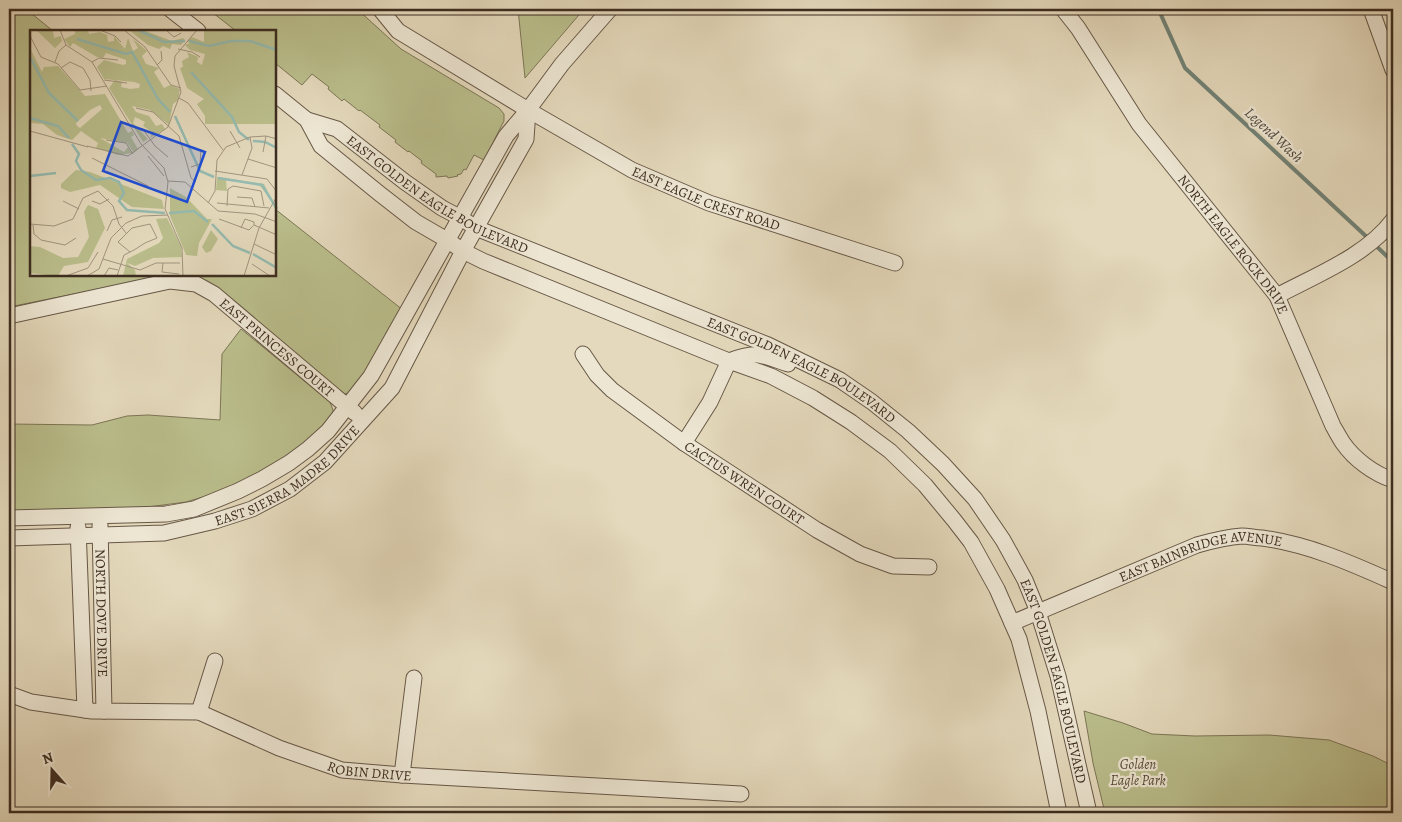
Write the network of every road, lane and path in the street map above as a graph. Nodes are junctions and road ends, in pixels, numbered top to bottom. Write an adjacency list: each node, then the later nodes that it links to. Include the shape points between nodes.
1 (170, 9): 6 (street)
2 (380, 9): 9 (street, EAST EAGLE CREST ROAD, via 398,31)
3 (610, 9): 9 (street, EAST SIERRA MADRE DRIVE, via 562,64)
4 (1063, 9): 17 (street, NORTH EAGLE ROCK DRIVE, via 1139,124)
5 (1370, 9): 7 (street)
6 (197, 30)
7 (1393, 70)
8 (276, 95): 10 (street, EAST GOLDEN EAGLE BOULEVARD)
9 (528, 110): 11 (street, EAST SIERRA MADRE DRIVE, via 506,136); 13 (street, EAST SIERRA MADRE DRIVE, via 526,139); 16 (street, EAST EAGLE CREST ROAD, via 632,170 709,203)
10 (307, 120): 11 (street, EAST GOLDEN EAGLE BOULEVARD, via 336,128 405,182); 14 (street, EAST GOLDEN EAGLE BOULEVARD, via 321,146 416,222)
11 (461, 218): 13 (street, EAST GOLDEN EAGLE BOULEVARD); 14 (street, EAST SIERRA MADRE DRIVE)
12 (1393, 220): 17 (street, via 1375,241 1358,253)
13 (476, 228): 15 (street, EAST SIERRA MADRE DRIVE); 21 (street, EAST GOLDEN EAGLE BOULEVARD, via 768,345)
14 (447, 240): 15 (street, EAST GOLDEN EAGLE BOULEVARD); 22 (street, EAST SIERRA MADRE DRIVE, via 371,376)
15 (462, 251): 20 (street, EAST GOLDEN EAGLE BOULEVARD); 23 (street, EAST SIERRA MADRE DRIVE, via 392,388)
16 (895, 263)
17 (1277, 296): 25 (street, NORTH EAGLE ROCK DRIVE, via 1343,444 1363,464)
18 (9, 316): 22 (street, EAST PRINCESS COURT, via 170,281 196,284 214,294)
19 (583, 354): 24 (street, CACTUS WREN COURT, via 612,390)
20 (729, 361): 21 (street, via 758,354); 24 (street, via 710,402); 35 (street, EAST GOLDEN EAGLE BOULEVARD, via 772,376 813,398 890,451 925,485 971,542)
21 (840, 380): 34 (street, EAST GOLDEN EAGLE BOULEVARD, via 908,431 974,499 1003,540)
22 (347, 407): 23 (street, EAST PRINCESS COURT); 26 (street, EAST SIERRA MADRE DRIVE, via 328,431 296,459 238,491 194,509 166,514)
23 (364, 420): 29 (street, EAST SIERRA MADRE DRIVE, via 311,473 290,489 252,509 164,533)
24 (684, 443): 32 (street, CACTUS WREN COURT, via 817,530 860,554 893,566)
25 (1393, 480)
26 (99, 515): 27 (street, EAST SIERRA MADRE DRIVE); 29 (street, NORTH DOVE DRIVE)
27 (77, 516): 28 (street, EAST SIERRA MADRE DRIVE); 30 (street, NORTH DOVE DRIVE)
28 (9, 518)
29 (101, 535): 30 (street, EAST SIERRA MADRE DRIVE); 40 (street, NORTH DOVE DRIVE)
30 (78, 536): 31 (street, EAST SIERRA MADRE DRIVE); 39 (street, NORTH DOVE DRIVE)
31 (9, 538)
32 (929, 567)
33 (1393, 582): 34 (street, EAST BAINBRIDGE AVENUE, via 1303,547 1243,536 1197,545)
34 (1038, 612): 35 (street, EAST BAINBRIDGE AVENUE); 45 (street, EAST GOLDEN EAGLE BOULEVARD, via 1058,676)
35 (1012, 623): 44 (street, EAST GOLDEN EAGLE BOULEVARD, via 1038,711)
36 (216, 661): 41 (street)
37 (414, 678): 42 (street)
38 (9, 694): 39 (street, ROBIN DRIVE, via 31,702)
39 (85, 710): 40 (street, ROBIN DRIVE)
40 (104, 711): 41 (street, ROBIN DRIVE)
41 (199, 712): 42 (street, ROBIN DRIVE, via 279,748 342,770)
42 (402, 775): 43 (street, ROBIN DRIVE)
43 (741, 794)
44 (1060, 813)
45 (1089, 813)

